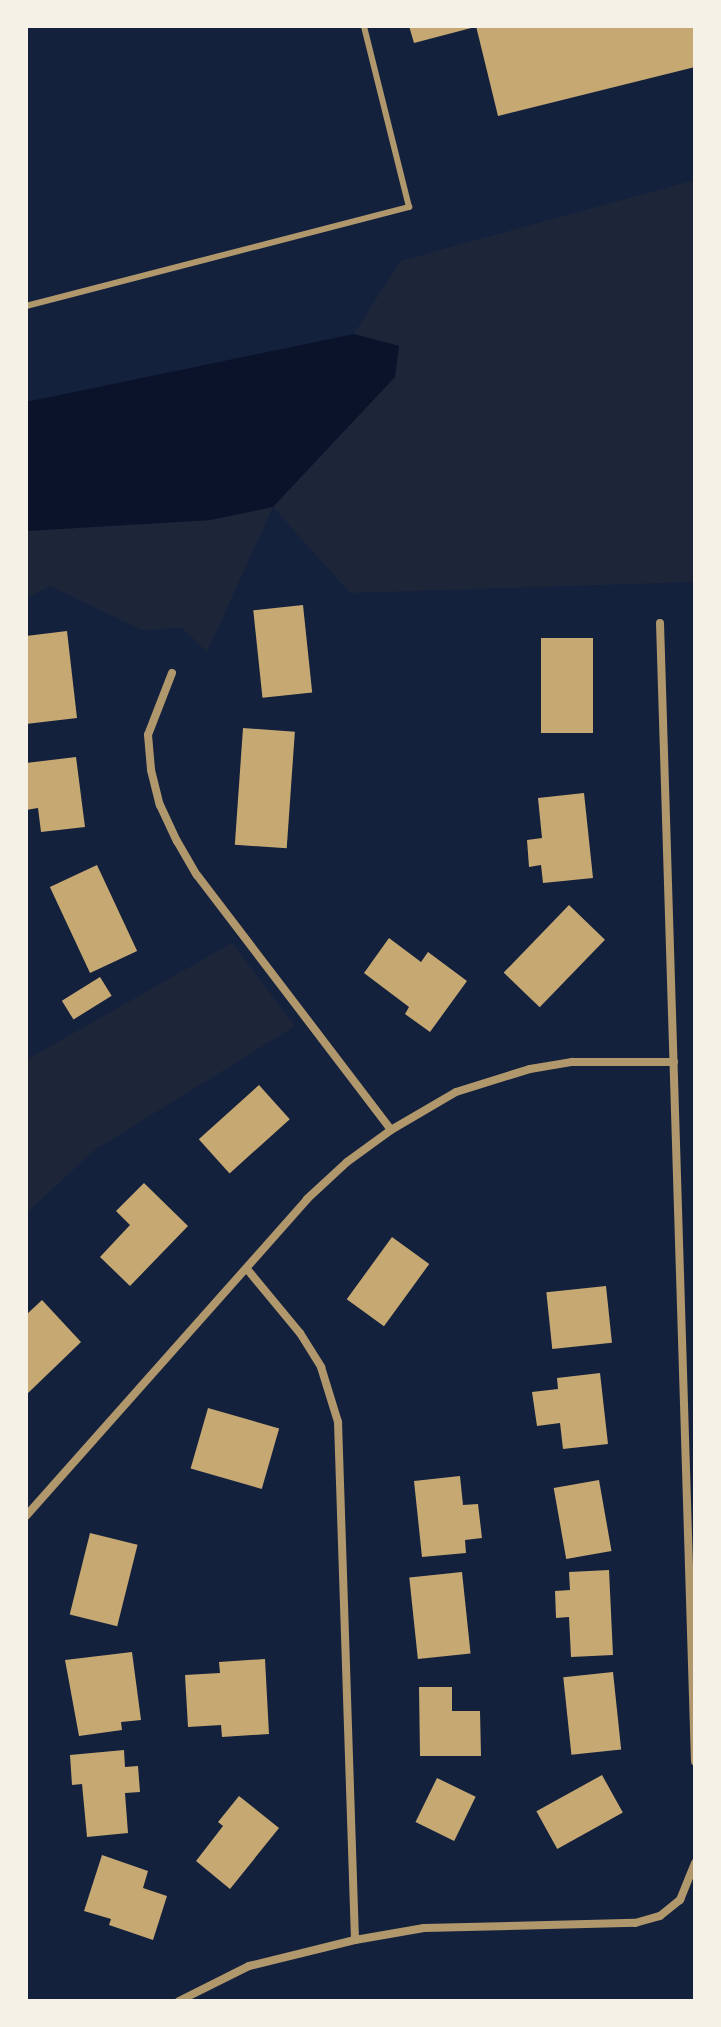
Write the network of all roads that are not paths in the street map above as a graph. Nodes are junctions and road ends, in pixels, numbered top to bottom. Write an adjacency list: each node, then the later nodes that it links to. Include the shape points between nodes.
1 (364, 26): 2 (lane, via 409,207)
2 (26, 306)
3 (660, 623): 5 (street)
4 (172, 673): 6 (street, via 148,735 157,793 177,841 197,875)
5 (674, 1062): 6 (street, via 572,1062 516,1072 456,1092); 9 (street)
6 (391, 1130): 7 (street, via 307,1199)
7 (247, 1269): 8 (street); 11 (street, via 321,1367 338,1422)
8 (26, 1516)
9 (695, 1761)
10 (695, 1863): 11 (street, via 680,1900 660,1916 635,1923 424,1928)
11 (355, 1940): 12 (street, via 249,1966)
12 (179, 2001)

